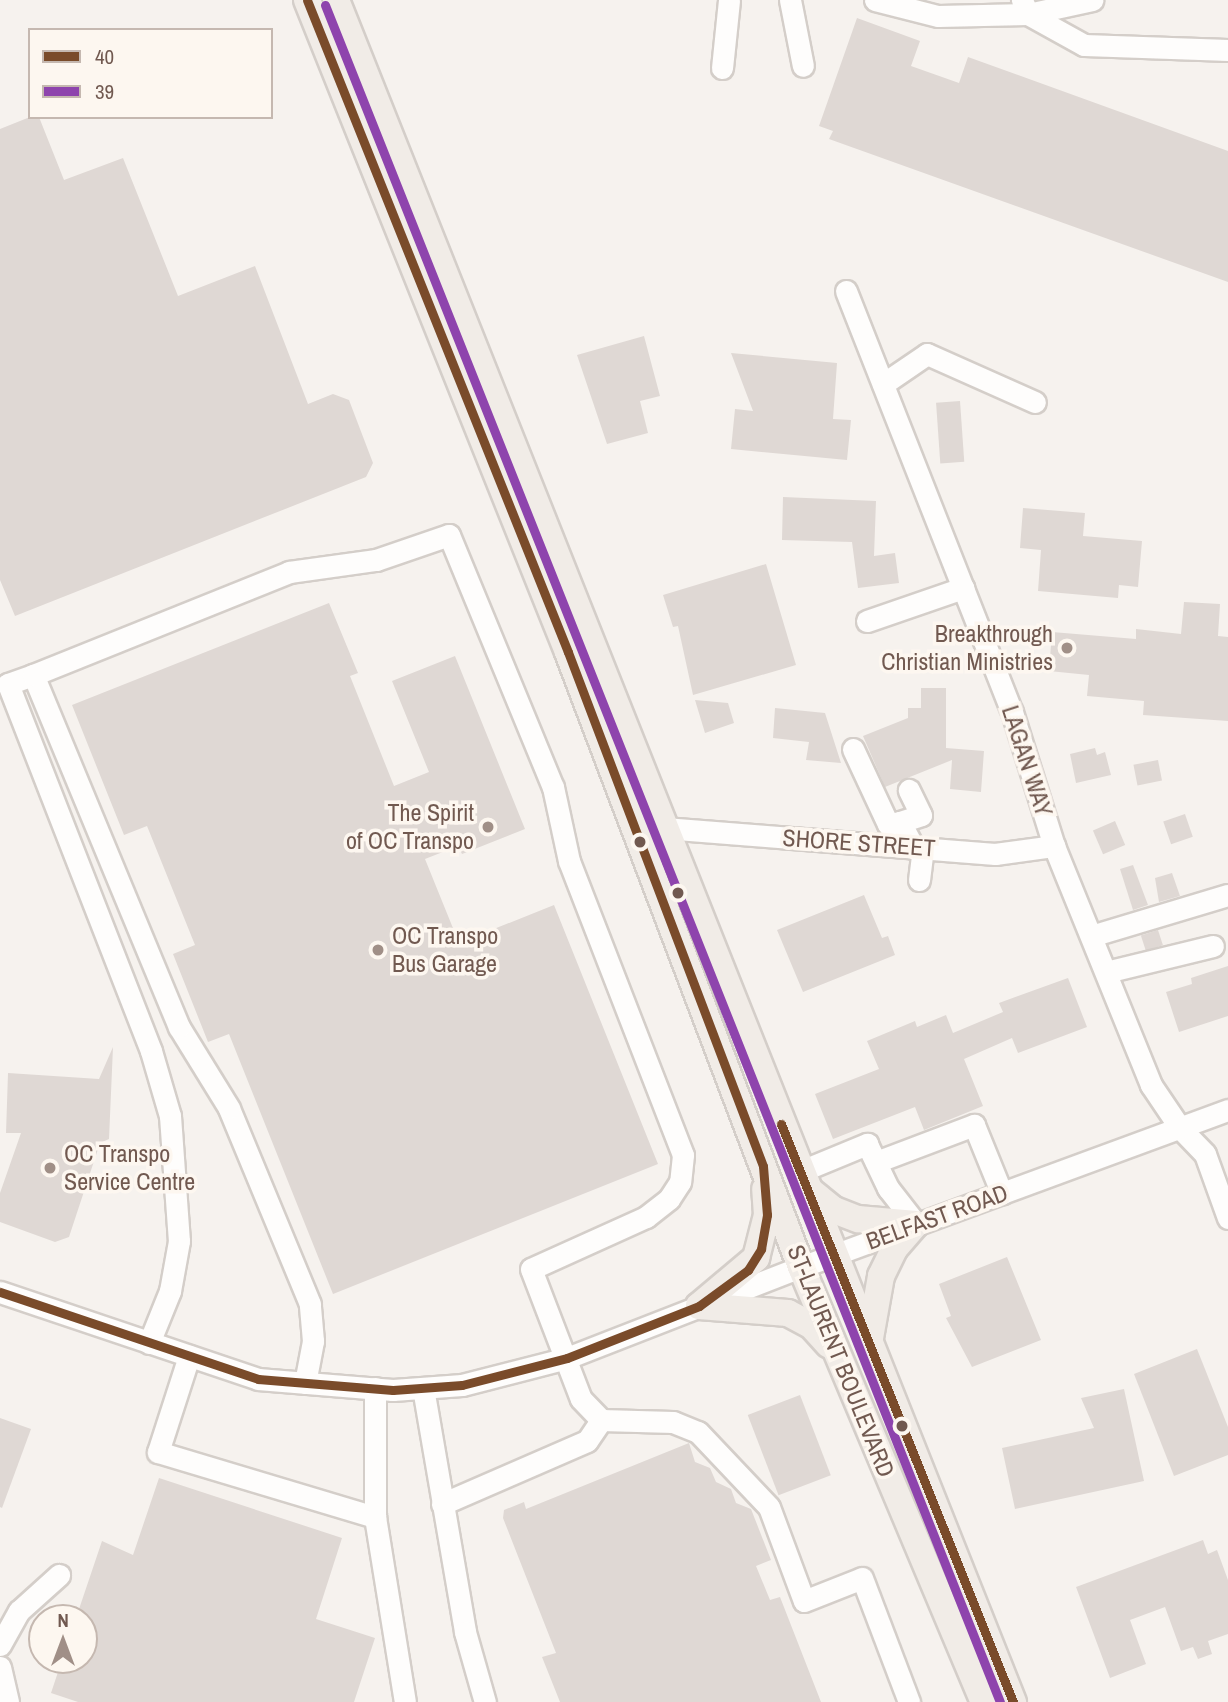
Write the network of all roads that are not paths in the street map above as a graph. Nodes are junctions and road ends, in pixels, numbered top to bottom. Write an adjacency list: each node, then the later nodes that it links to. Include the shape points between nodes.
1 (307, 0): 31 (main road, ST-LAURENT BOULEVARD, via 568,652)
2 (336, 0): 20 (main road, ST-LAURENT BOULEVARD)
3 (729, 0): 10 (street)
4 (790, 0): 9 (street)
5 (875, 0): 7 (street, via 939,16)
6 (1092, 0): 7 (street)
7 (1025, 7): 8 (street, via 1084,45)
8 (1228, 50)
9 (803, 66)
10 (722, 68)
11 (846, 291): 12 (street, LAGAN WAY)
12 (883, 384): 13 (street, via 927,354); 14 (street, LAGAN WAY)
13 (1035, 402)
14 (963, 588): 15 (street); 21 (street, LAGAN WAY, via 1012,712)
15 (867, 621)
16 (33, 675): 40 (street, via 8,684 151,1051 170,1116 179,1241 170,1291); 44 (street, via 289,572 376,560 449,535 553,787 569,861 683,1155 680,1182 669,1199 646,1217 531,1269); 45 (street, via 179,1027 229,1108 310,1304 313,1341)
17 (853, 749): 19 (street, via 888,824)
18 (909, 790): 19 (street, via 922,815)
19 (900, 822): 22 (street)
20 (664, 828): 22 (street, SHORE STREET); 32 (main road, ST-LAURENT BOULEVARD)
21 (1054, 846): 22 (street, SHORE STREET, via 995,854); 25 (street, LAGAN WAY)
22 (918, 848): 23 (street)
23 (919, 880)
24 (1228, 895): 25 (street)
25 (1091, 936): 27 (street, LAGAN WAY)
26 (1213, 946): 27 (street)
27 (1106, 972): 29 (street, LAGAN WAY, via 1152,1085)
28 (1228, 1110): 29 (street, BELFAST ROAD)
29 (1180, 1128): 33 (street, BELFAST ROAD); 34 (street, LAGAN WAY, via 1205,1154)
30 (876, 1162): 32 (street, via 867,1144); 33 (street, via 974,1125); 35 (street, via 888,1188)
31 (763, 1166): 37 (main road, ST-LAURENT BOULEVARD); 39 (main road, via 767,1215 761,1249 748,1270)
32 (802, 1179): 35 (main road, via 847,1216); 36 (main road, ST-LAURENT BOULEVARD)
33 (1002, 1194): 35 (street, BELFAST ROAD)
34 (1228, 1218)
35 (916, 1224): 36 (street, BELFAST ROAD); 41 (main road, via 894,1250 881,1276)
36 (835, 1255): 37 (street, BELFAST ROAD); 41 (main road, ST-LAURENT BOULEVARD)
37 (801, 1266): 39 (street, BELFAST ROAD); 42 (main road, ST-LAURENT BOULEVARD)
38 (0, 1292): 40 (street, BELFAST ROAD)
39 (699, 1306): 42 (main road, via 788,1313 812,1326); 44 (street, BELFAST ROAD)
40 (149, 1343): 43 (street, BELFAST ROAD)
41 (870, 1343): 59 (main road, ST-LAURENT BOULEVARD)
42 (836, 1353): 58 (main road, ST-LAURENT BOULEVARD)
43 (189, 1356): 45 (street, BELFAST ROAD, via 258,1379); 50 (street, via 158,1452)
44 (567, 1358): 47 (street, BELFAST ROAD, via 463,1385); 48 (street, via 580,1399)
45 (304, 1383): 46 (street, BELFAST ROAD)
46 (375, 1388): 47 (street, BELFAST ROAD); 50 (street)
47 (423, 1388): 49 (street)
48 (601, 1419): 49 (street, via 587,1441); 57 (street, via 673,1422 698,1432 769,1507 804,1601 862,1578)
49 (442, 1504): 56 (street, via 466,1632)
50 (375, 1517): 55 (street)
51 (59, 1575): 52 (street, via 19,1611)
52 (0, 1646)
53 (0, 1667): 54 (street)
54 (8, 1702)
55 (405, 1702)
56 (485, 1702)
57 (909, 1702)
58 (984, 1702)
59 (1013, 1702)

